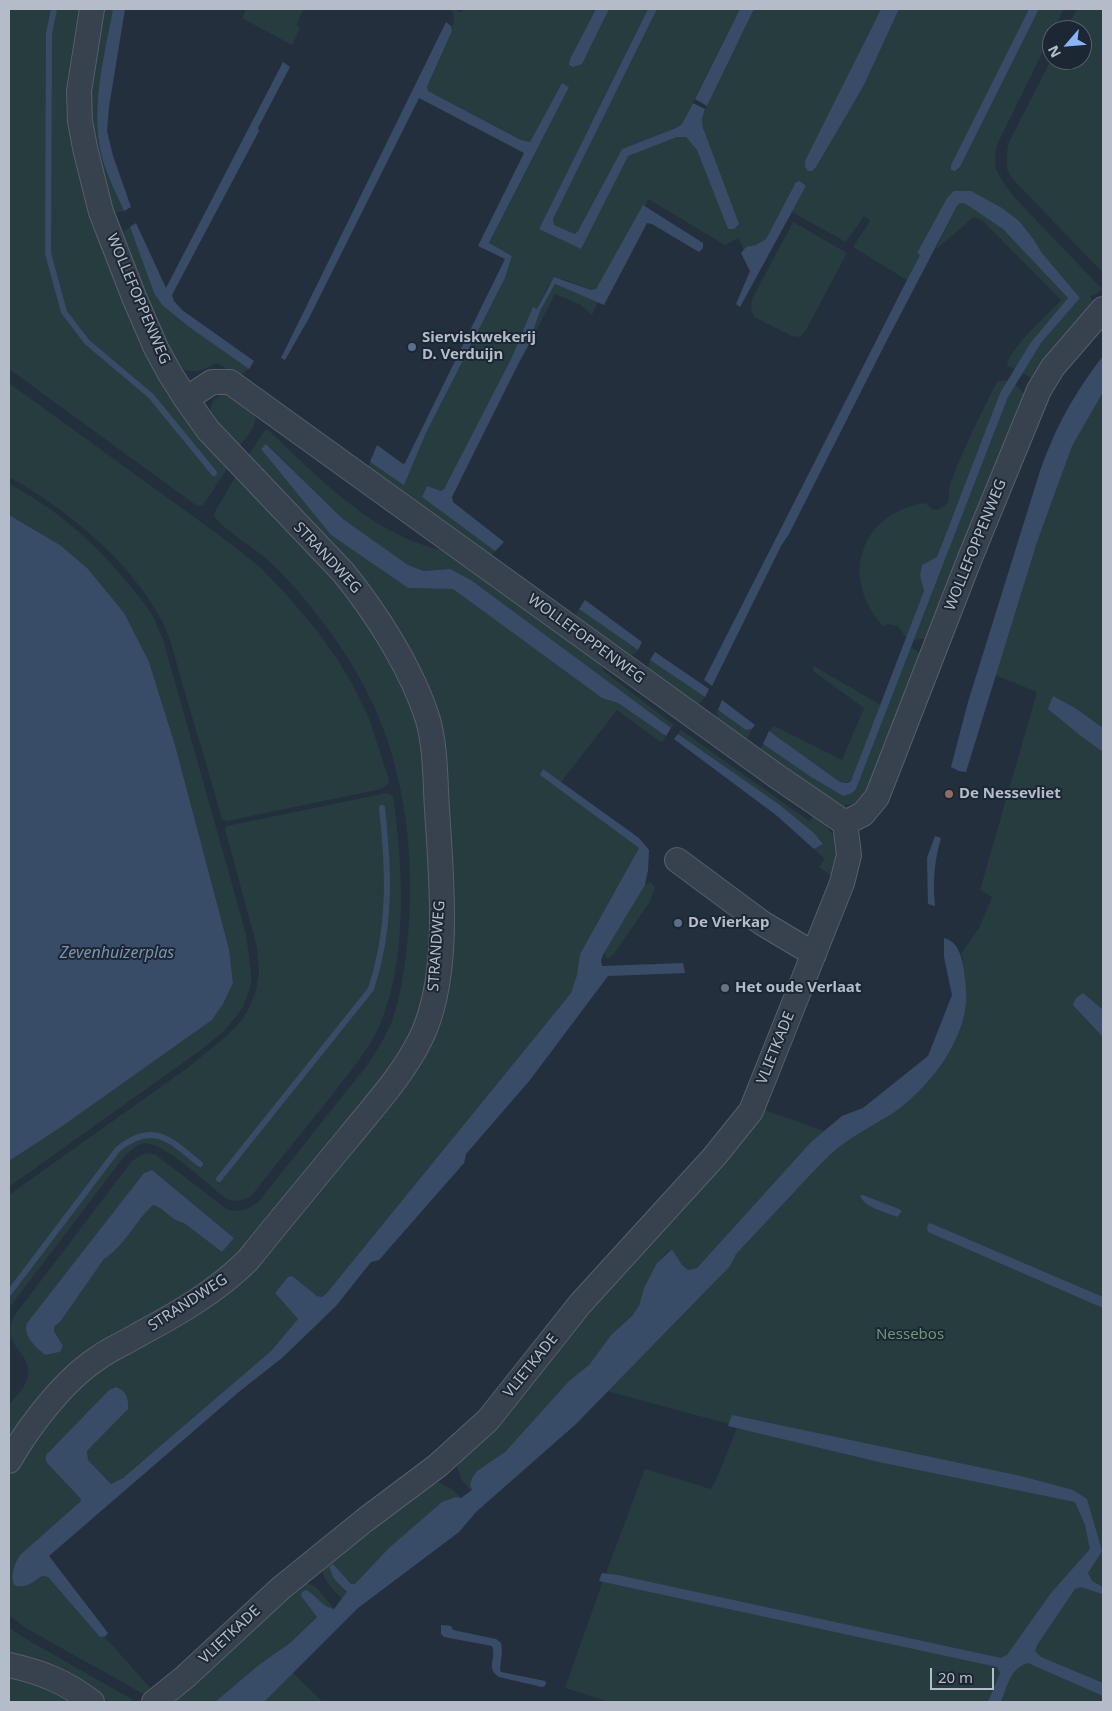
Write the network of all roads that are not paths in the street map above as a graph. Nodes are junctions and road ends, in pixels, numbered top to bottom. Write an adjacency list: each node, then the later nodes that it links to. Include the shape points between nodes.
1 (92, 9): 3 (street, WOLLEFOPPENWEG, via 79,92 85,148 101,212 134,297 160,356)
2 (1103, 309): 4 (street, WOLLEFOPPENWEG, via 1053,367 1039,390 877,797 862,814)
3 (186, 399): 4 (street, WOLLEFOPPENWEG, via 212,382 230,382); 7 (street, STRANDWEG, via 208,430 344,572 387,633 409,676 428,720 436,767 442,926 439,970 433,1003 421,1038 398,1076 248,1260 196,1302 81,1371 24,1435)
4 (845, 823): 6 (street, VLIETKADE, via 850,855)
5 (677, 860): 6 (street, via 762,923)
6 (814, 954): 10 (street, VLIETKADE, via 751,1110 714,1157 580,1304 488,1420 437,1466 281,1588)
7 (9, 1461)
8 (9, 1665): 9 (street, via 61,1681)
9 (92, 1702)
10 (154, 1702)

